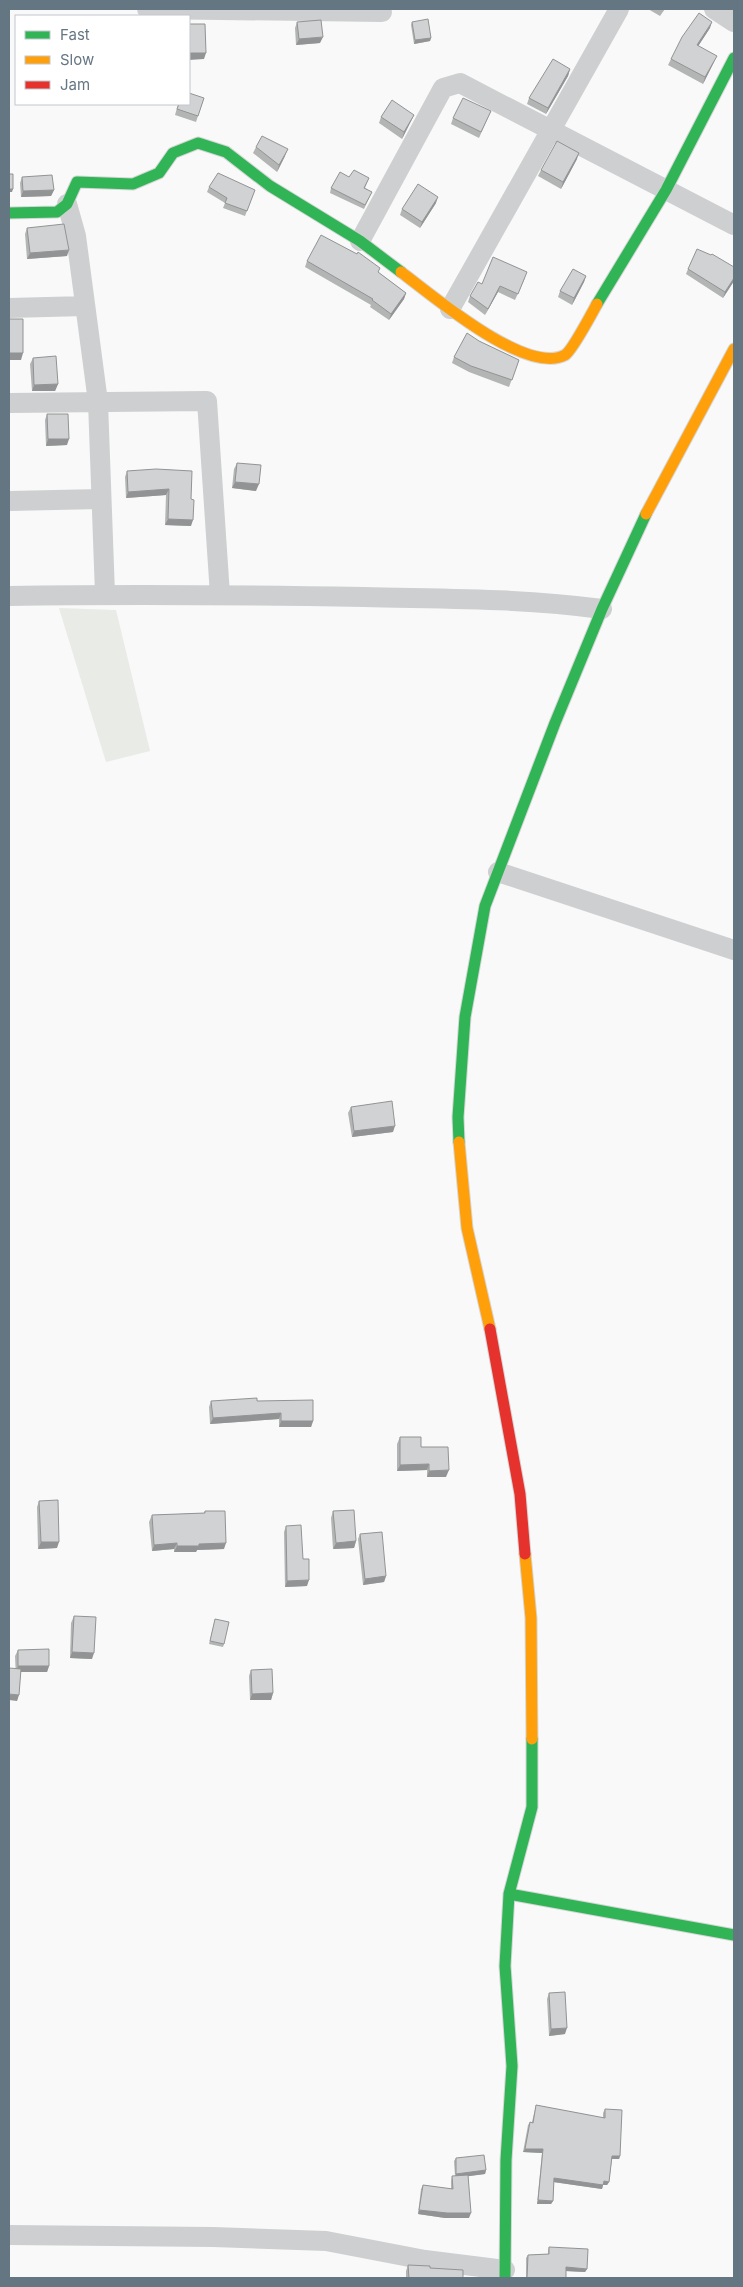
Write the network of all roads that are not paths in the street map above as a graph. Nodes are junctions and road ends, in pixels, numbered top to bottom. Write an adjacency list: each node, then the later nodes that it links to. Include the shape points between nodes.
1 (147, 9): 2 (street)
2 (221, 9): 5 (street)
3 (619, 9): 8 (street)
4 (714, 9): 6 (street)
5 (382, 12)
6 (734, 22)
7 (734, 58): 9 (street)
8 (550, 130): 9 (street); 13 (street, via 460,83 443,88); 16 (street)
9 (666, 190): 12 (street); 16 (street, via 567,354 554,359 531,356 483,333)
10 (67, 204): 11 (street, via 58,212); 13 (street, via 77,182 133,184 159,173 173,153 198,143 226,152 270,186); 14 (street, via 76,236)
11 (9, 214)
12 (734, 224)
13 (360, 241): 16 (street)
14 (85, 306): 15 (street); 18 (street)
15 (9, 308)
16 (450, 309)
17 (734, 349): 25 (street, via 657,490)
18 (98, 402): 19 (street); 20 (street); 23 (street, via 207,401)
19 (9, 403)
20 (101, 499): 21 (street); 22 (street)
21 (9, 501)
22 (105, 594): 23 (street); 24 (street)
23 (220, 595): 25 (street, via 476,600)
24 (9, 596)
25 (602, 609): 26 (street)
26 (498, 872): 27 (street); 28 (street, via 486,906 466,1017 458,1116 467,1228 499,1370 522,1510 531,1618 532,1806)
27 (734, 950)
28 (509, 1894): 29 (street); 31 (street, via 505,1966 512,2066 506,2160)
29 (734, 1935)
30 (9, 2235): 31 (street, via 326,2241)
31 (505, 2274)

